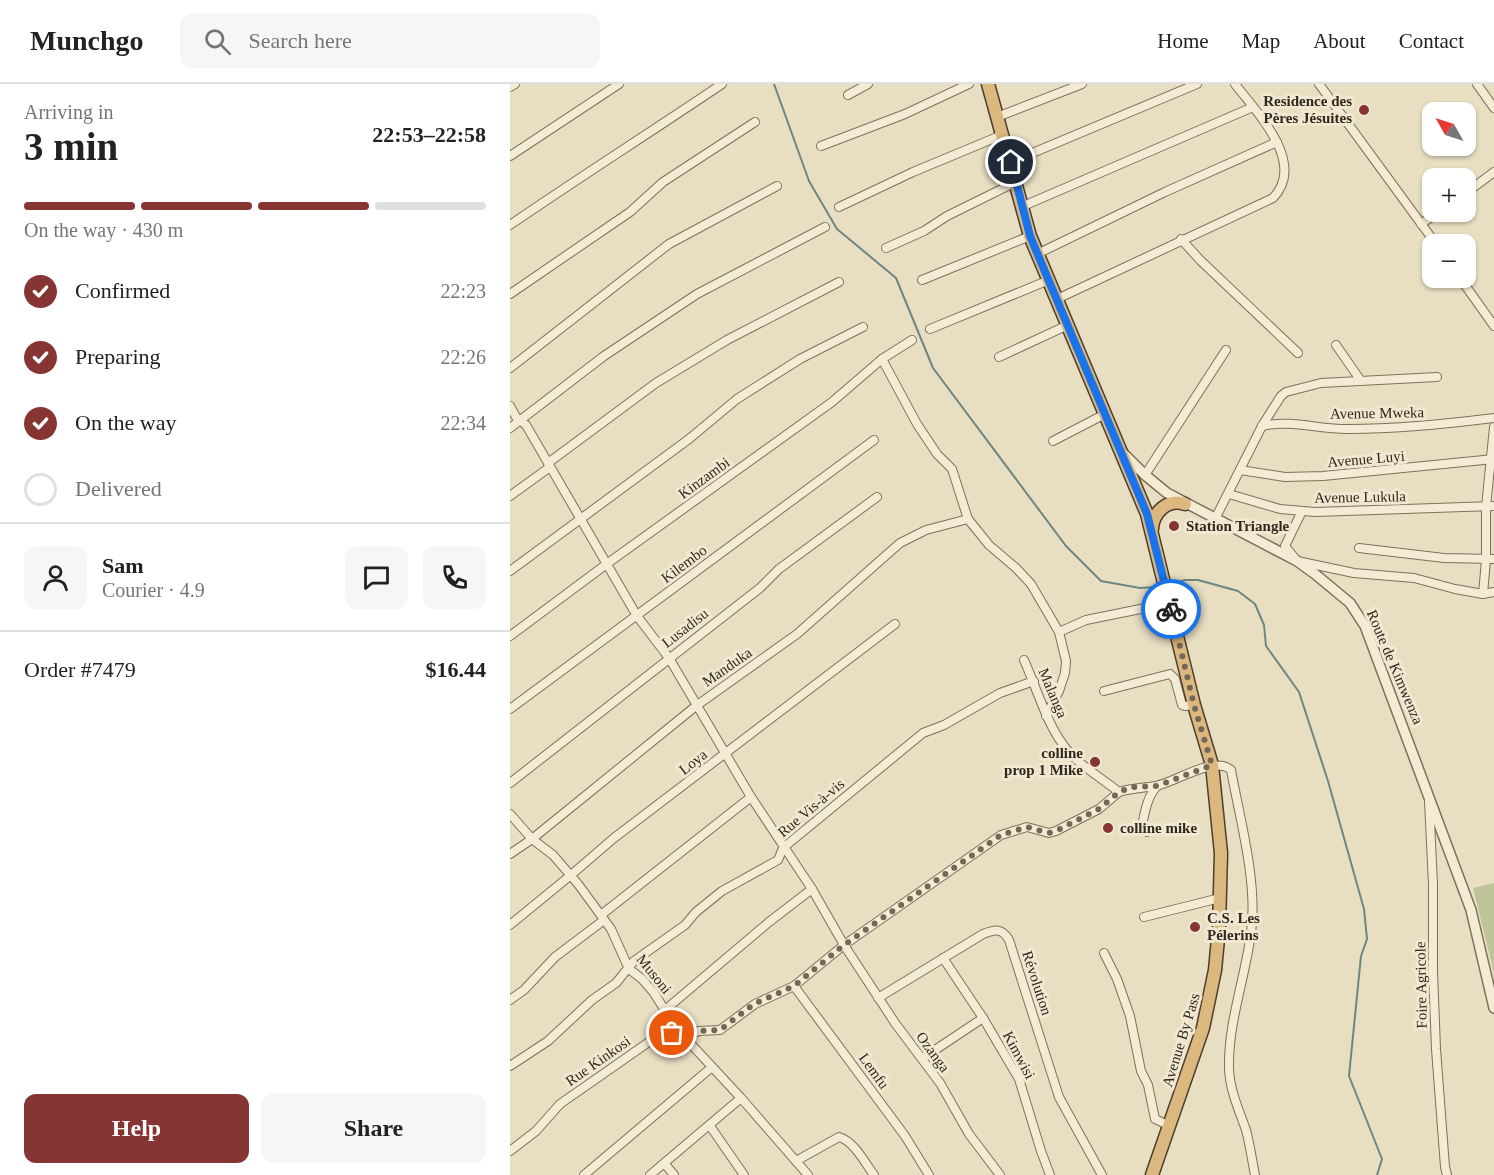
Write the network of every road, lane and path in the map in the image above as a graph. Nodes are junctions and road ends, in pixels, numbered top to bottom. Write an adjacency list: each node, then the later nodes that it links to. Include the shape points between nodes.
1 (515, 84): 12 (street)
2 (619, 84): 21 (street)
3 (722, 84): 32 (street)
4 (868, 84): 13 (street)
5 (969, 84): 20 (street)
6 (988, 84): 16 (highway, Avenue By Pass)
7 (1082, 84): 16 (street)
8 (1197, 84): 22 (street)
9 (1235, 84): 14 (street)
10 (1319, 84): 31 (street)
11 (1477, 84): 15 (street)
12 (510, 87)
13 (848, 95)
14 (1252, 106): 19 (street); 29 (street)
15 (1494, 108)
16 (997, 117): 18 (highway, Avenue By Pass)
17 (755, 123): 43 (street, via 663,182 630,212)
18 (1002, 135): 22 (highway, Avenue By Pass); 28 (street)
19 (1277, 142): 36 (street, via 1286,166 1280,191 1273,198); 38 (street)
20 (821, 146)
21 (510, 156)
22 (1011, 162): 24 (highway, Avenue By Pass)
23 (1491, 174): 25 (street); 26 (street)
24 (1016, 182): 29 (highway, Avenue By Pass); 37 (street)
25 (1476, 185)
26 (1494, 185)
27 (777, 186): 55 (street, via 669,244)
28 (838, 207)
29 (1022, 207): 35 (highway, Avenue By Pass)
30 (1424, 222): 31 (street)
31 (1421, 224): 34 (street)
32 (510, 225)
33 (825, 227): 61 (street, via 698,294 604,356)
34 (1428, 234)
35 (1030, 236): 38 (highway, Avenue By Pass); 39 (street)
36 (1181, 239): 44 (street); 52 (street)
37 (886, 248)
38 (1037, 254): 40 (highway, Avenue By Pass)
39 (922, 280)
40 (1049, 280): 44 (highway, Avenue By Pass); 48 (street)
41 (839, 282): 69 (street, via 727,340 656,383)
42 (1467, 288): 46 (street)
43 (510, 294)
44 (1057, 299): 45 (highway, Avenue By Pass)
45 (1068, 325): 53 (street); 59 (highway, Avenue By Pass)
46 (1494, 326)
47 (863, 327): 78 (street, via 800,359 737,399)
48 (930, 328)
49 (912, 340): 54 (street, Kinzambi)
50 (1336, 345): 57 (street)
51 (1226, 350): 71 (street)
52 (1298, 352)
53 (999, 357)
54 (882, 359): 79 (street, via 917,424 952,469); 85 (street, Kinzambi, via 832,402)
55 (510, 368)
56 (1437, 377): 57 (street)
57 (1361, 381): 62 (street, via 1321,383 1286,392)
58 (510, 406): 61 (street, Ozanga)
59 (1105, 414): 66 (street); 67 (highway, Avenue By Pass)
60 (1494, 418): 62 (street, Avenue Mweka, via 1348,430 1280,423)
61 (521, 420): 64 (street); 69 (street, Ozanga)
62 (1262, 426): 70 (street)
63 (1494, 427): 68 (street)
64 (510, 428)
65 (874, 440): 90 (street, Kilembo)
66 (1053, 441)
67 (1120, 450): 71 (street, Route de Kimwenza); 81 (highway, Avenue By Pass)
68 (1492, 459): 70 (street, Avenue Luyi, via 1323,476 1285,477); 76 (street)
69 (549, 465): 73 (street); 78 (street, Ozanga)
70 (1240, 470): 72 (street)
71 (1144, 475): 75 (street, Route de Kimwenza)
72 (1229, 494): 77 (street, Avenue Lukula, via 1280,509); 80 (street)
73 (510, 496)
74 (877, 497): 94 (street, Lusadisu, via 779,569)
75 (1185, 504): 80 (street, Route de Kimwenza); 81 (highway, via 1171,503 1158,512)
76 (1490, 506): 77 (street, Avenue Lukula); 83 (street)
77 (1302, 511): 84 (street, via 1285,546)
78 (581, 519): 85 (street, Ozanga); 86 (street)
79 (968, 519): 92 (street, via 989,545 1031,584); 99 (street, Manduka, via 926,530 900,543 797,634)
80 (1215, 519): 84 (street, Route de Kimwenza)
81 (1152, 536): 89 (highway, Avenue By Pass)
82 (1359, 548): 83 (street)
83 (1490, 560): 88 (street)
84 (1298, 561): 88 (street, via 1354,573 1414,578); 107 (street, Route de Kimwenza, via 1350,603 1366,631)
85 (608, 563): 90 (street, Ozanga); 93 (street, Kinzambi)
86 (510, 571)
87 (1494, 592): 88 (street)
88 (1483, 594)
89 (1170, 603): 92 (street, via 1086,620); 98 (highway, Avenue By Pass)
90 (637, 616): 94 (street, Ozanga); 100 (street, Kilembo)
91 (895, 624): 102 (street, Loya)
92 (1059, 632): 101 (street, via 1065,674)
93 (510, 636)
94 (669, 658): 99 (street, Ozanga); 104 (street, Lusadisu)
95 (1024, 660): 96 (street, Malanga)
96 (1034, 681): 101 (street, Malanga); 112 (street, Rue Vis-à-vis, via 1000,693 923,733)
97 (1104, 691): 98 (street, via 1170,674 1182,705)
98 (1194, 705): 103 (highway, Avenue By Pass)
99 (696, 706): 102 (street, Ozanga); 111 (street, Manduka)
100 (510, 709)
101 (1046, 716): 106 (street, Malanga, via 1077,761)
102 (726, 753): 108 (street, Ozanga); 114 (street, Loya)
103 (1212, 765): 105 (street); 116 (highway, Avenue By Pass, via 1221,853); 151 (street, via 1230,770 1247,854 1251,932 1235,1008 1229,1067)
104 (510, 783)
105 (1157, 786): 106 (street); 110 (street, via 1142,825)
106 (1119, 792): 120 (street, Rue Kinkosi, via 1067,827 1049,833 1027,827 1001,835)
107 (1428, 794): 127 (street, Route de Kimwenza, via 1471,910); 152 (street, Foire Agricole, via 1436,1038)
108 (751, 797): 112 (street, Ozanga); 118 (street)
109 (510, 814): 111 (street, Musoni)
110 (1147, 832)
111 (532, 839): 113 (street, Manduka); 114 (street, Musoni)
112 (783, 848): 115 (street, Ozanga); 123 (street, Rue Vis-à-vis, via 778,860 722,891)
113 (510, 854)
114 (571, 875): 118 (street, Musoni); 119 (street, Loya)
115 (812, 889): 120 (street, Ozanga); 128 (street)
116 (1220, 898): 117 (street); 136 (highway, Avenue By Pass, via 1209,1006)
117 (1144, 917)
118 (602, 918): 123 (street, Musoni); 126 (street)
119 (510, 925)
120 (844, 945): 124 (street, Rue Kinkosi); 125 (street, Ozanga)
121 (1104, 953): 136 (street, via 1130,1016 1155,1119)
122 (943, 958): 125 (street, Révolution); 129 (street, Kimwisi); 149 (street, Révolution, via 983,934 1000,930 1007,936 1059,1096)
123 (629, 969): 128 (street, Musoni, via 642,979); 132 (street, Rue Vis-à-vis, via 548,1041)
124 (794, 986): 130 (street, Rue Kinkosi, via 754,1004 720,1030); 146 (street, Lemfu, via 905,1136)
125 (878, 998): 131 (street, Ozanga)
126 (510, 1000)
127 (1494, 1008)
128 (665, 1010): 130 (street, Musoni)
129 (982, 1018): 131 (street); 148 (street, Kimwisi, via 1019,1079)
130 (681, 1034): 133 (street, Musoni); 137 (street, Rue Kinkosi, via 665,1034 648,1042 560,1104 536,1131)
131 (922, 1058): 147 (street, Ozanga, via 969,1134)
132 (510, 1066)
133 (712, 1067): 134 (street, Musoni); 140 (street)
134 (741, 1098): 135 (street); 138 (street, Musoni)
135 (710, 1126): 139 (street); 143 (street)
136 (1170, 1126): 150 (highway, Avenue By Pass)
137 (510, 1151)
138 (796, 1161): 144 (street, Musoni); 145 (street, via 839,1137 856,1151)
139 (665, 1164): 141 (street); 142 (street)
140 (584, 1175)
141 (650, 1175)
142 (674, 1175)
143 (744, 1175)
144 (808, 1175)
145 (874, 1175)
146 (929, 1175)
147 (1000, 1175)
148 (1050, 1175)
149 (1102, 1175)
150 (1152, 1175)
151 (1255, 1175)
152 (1447, 1175)

